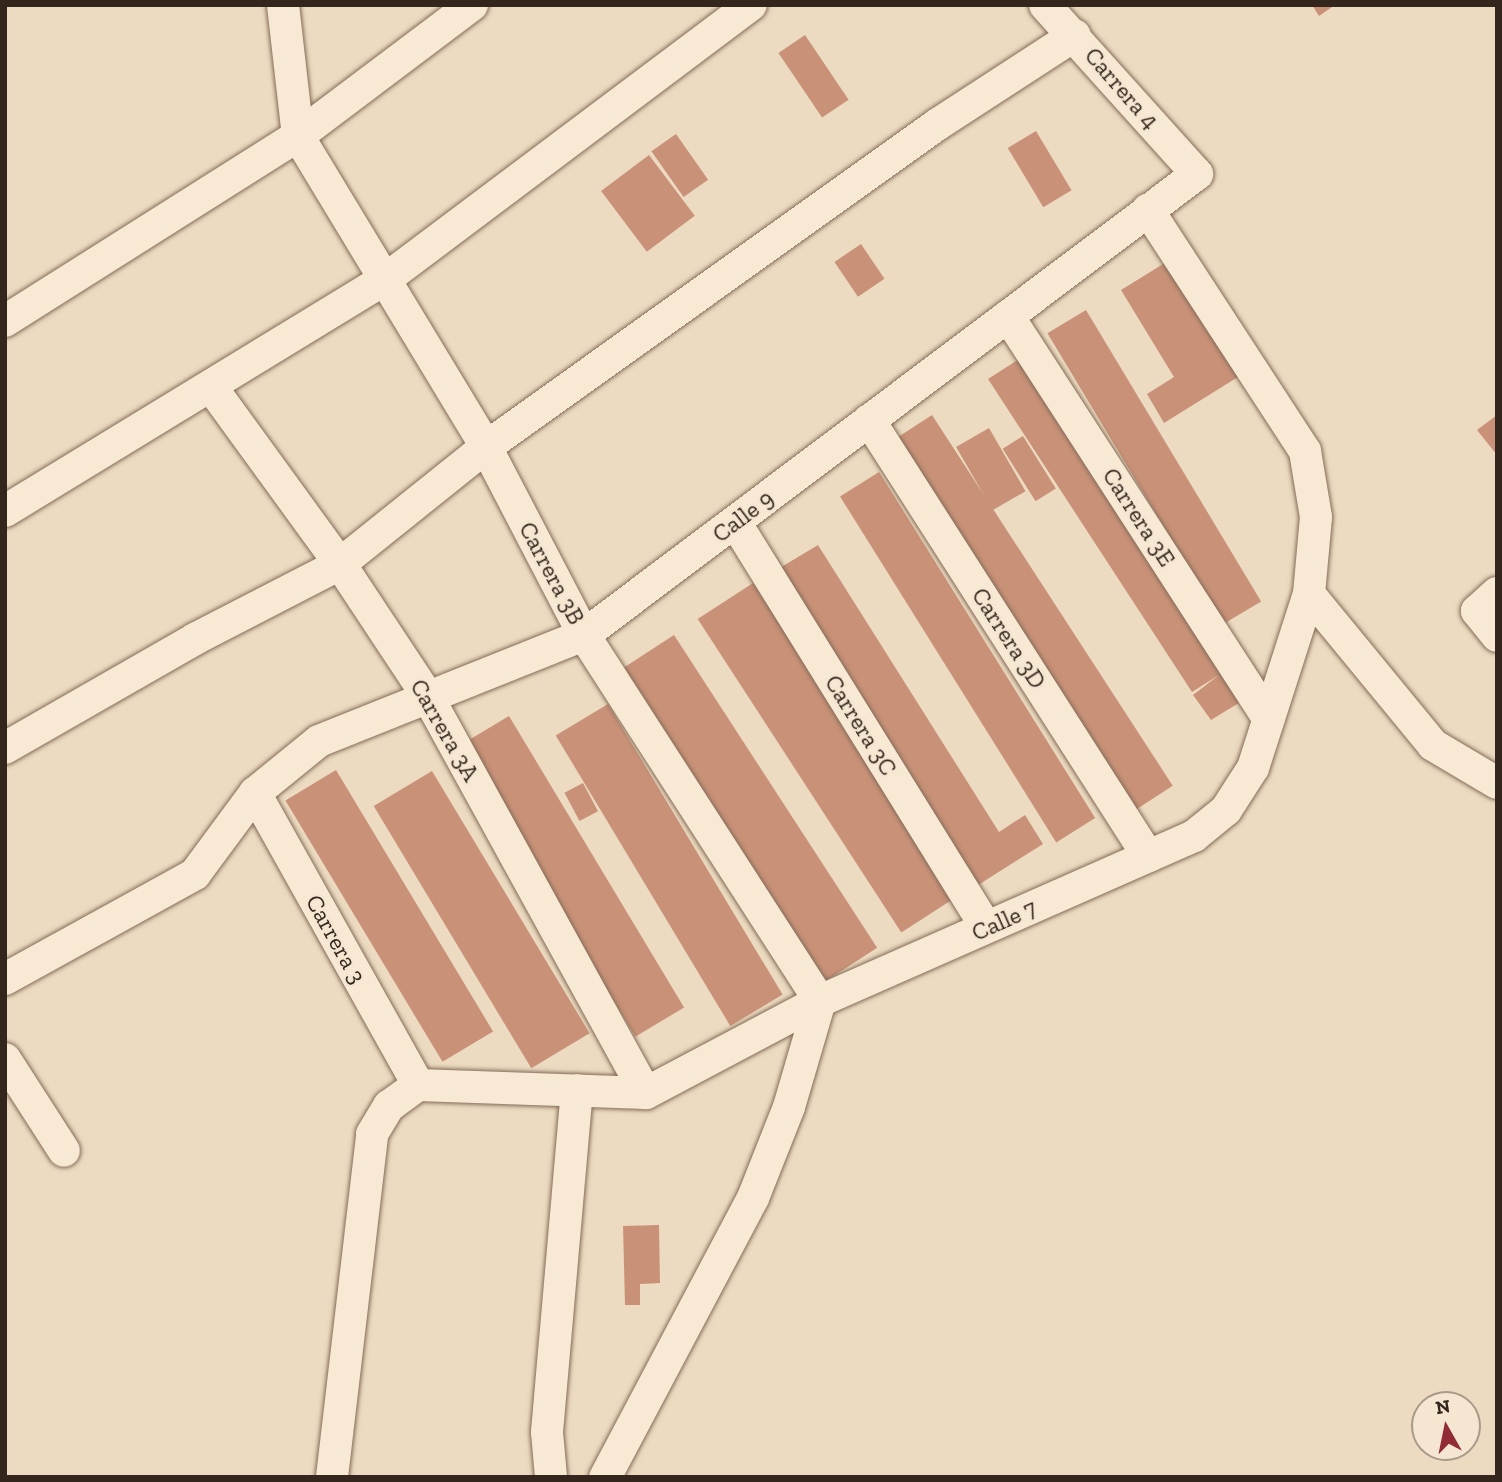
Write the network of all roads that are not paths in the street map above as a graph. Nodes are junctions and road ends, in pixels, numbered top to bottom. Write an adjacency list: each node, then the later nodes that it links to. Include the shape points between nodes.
1 (283, 5): 6 (street)
2 (472, 5): 6 (street)
3 (751, 5): 9 (street)
4 (1045, 5): 5 (street, Carrera 4)
5 (1075, 34): 7 (street, Carrera 4); 14 (street, via 938,124)
6 (298, 136): 9 (street, Carrera 3B); 11 (street)
7 (1196, 174): 8 (street, Calle 9)
8 (1148, 210): 10 (street, Calle 9); 19 (street, Calle 7, via 1305,451 1316,517)
9 (387, 278): 12 (street); 14 (street, Carrera 3B)
10 (1008, 316): 13 (street, Calle 9); 23 (street, Carrera 3E)
11 (5, 321)
12 (212, 388): 15 (street); 17 (street, Carrera 3A)
13 (869, 420): 16 (street, Calle 9); 27 (street, Carrera 3D)
14 (486, 447): 17 (street); 20 (street, Carrera 3B)
15 (5, 511)
16 (735, 522): 20 (street, Calle 9); 28 (street, Carrera 3C)
17 (340, 564): 22 (street, Carrera 3A); 24 (street, via 195,639)
18 (1497, 593): 21 (street, via 1478,611)
19 (1309, 594): 23 (street, Calle 7); 25 (street, via 1433,745)
20 (584, 635): 22 (street, Calle 9); 30 (street, Carrera 3B)
21 (1497, 636)
22 (428, 697): 26 (street, Calle 9, via 319,741); 34 (street, Carrera 3A)
23 (1269, 719): 27 (street, Calle 7, via 1253,768 1226,810 1194,836)
24 (5, 748)
25 (1497, 783)
26 (254, 793): 29 (street, Calle 9, via 195,873); 32 (street, Carrera 3)
27 (1147, 856): 28 (street, Calle 7)
28 (986, 927): 30 (street, Calle 7)
29 (5, 979)
30 (820, 1001): 34 (street, Calle 7); 38 (street, via 789,1107 753,1198)
31 (5, 1059): 35 (street)
32 (418, 1085): 33 (street); 36 (street, via 390,1105 372,1134)
33 (577, 1090): 34 (street); 37 (street, via 547,1432)
34 (646, 1093)
35 (64, 1150)
36 (331, 1477)
37 (551, 1477)
38 (605, 1477)

